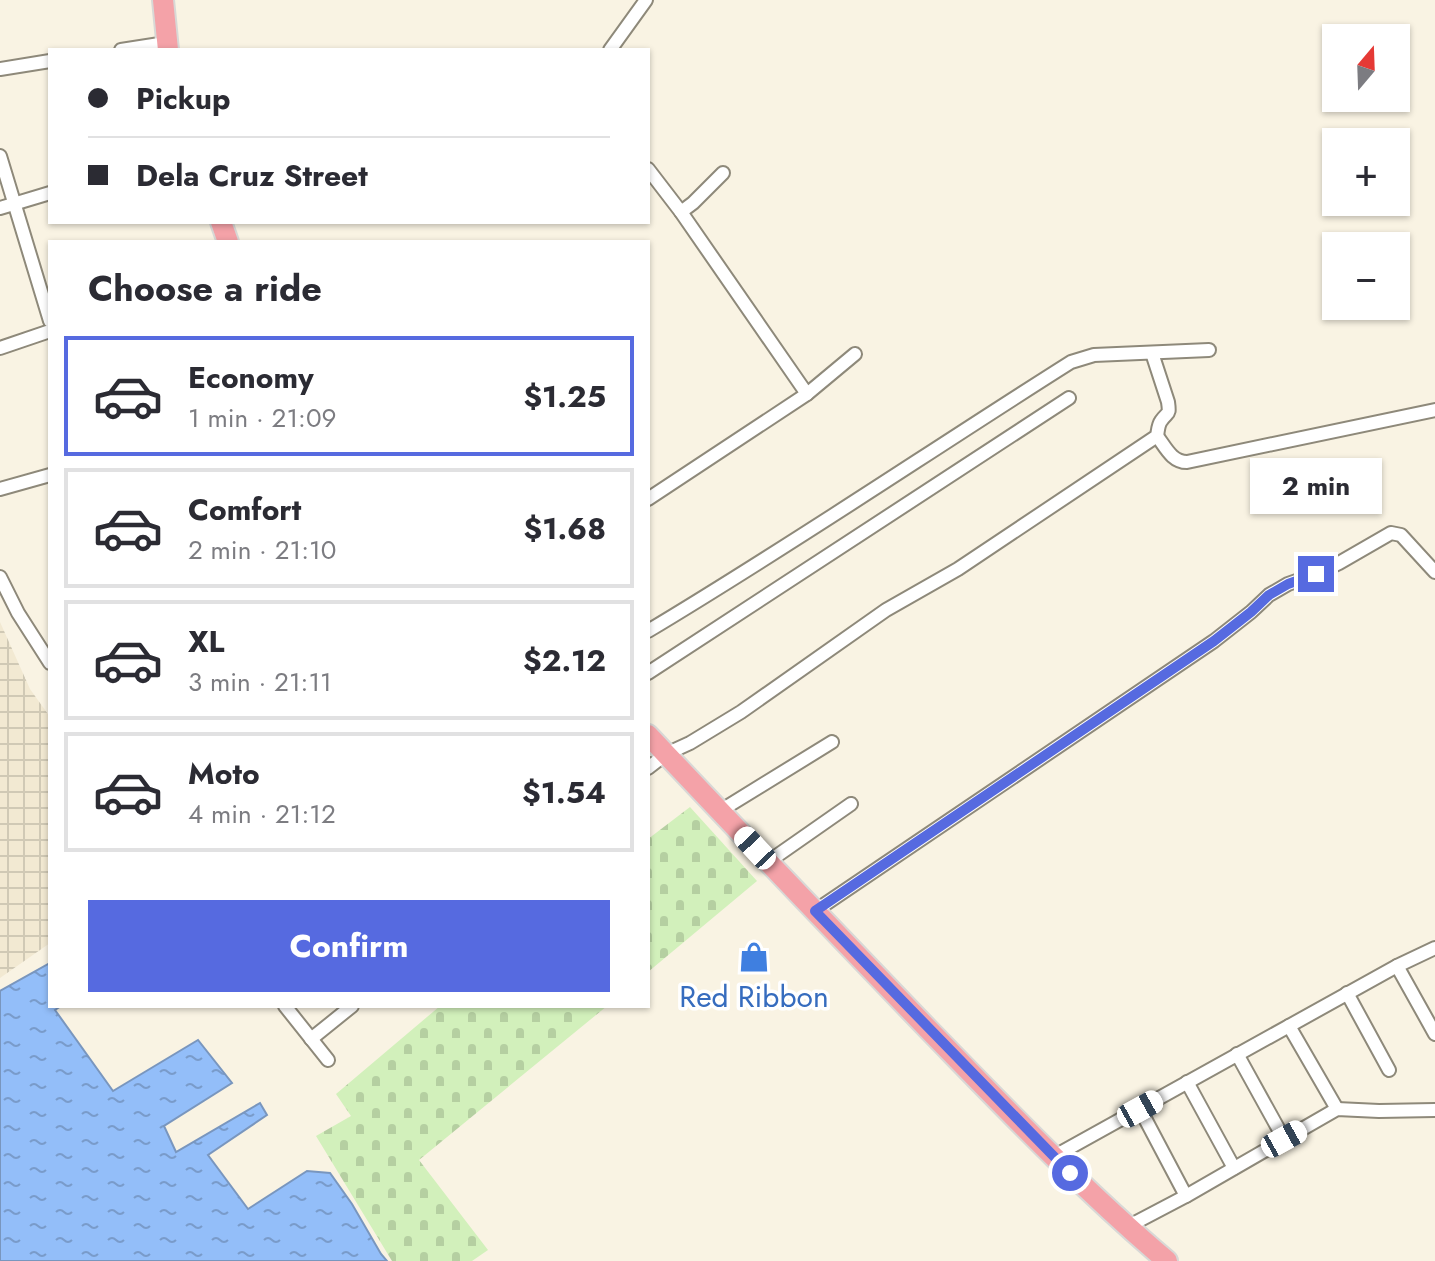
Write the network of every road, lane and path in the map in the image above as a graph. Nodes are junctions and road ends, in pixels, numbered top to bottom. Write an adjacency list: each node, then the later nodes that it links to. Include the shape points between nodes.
1 (163, 0): 3 (main road)
2 (646, 0): 5 (street)
3 (167, 46): 4 (street)
4 (144, 48)
5 (611, 48)
6 (48, 61): 7 (street)
7 (0, 69)
8 (0, 156): 12 (street)
9 (650, 172): 14 (street)
10 (723, 173): 14 (street)
11 (48, 194): 12 (street)
12 (15, 204): 13 (street); 15 (street)
13 (0, 208)
14 (681, 212): 21 (street)
15 (48, 314)
16 (48, 332): 17 (street)
17 (0, 348)
18 (1209, 350): 19 (street)
19 (1152, 353): 24 (street, via 1169,407); 30 (street, via 1094,355 1071,362)
20 (855, 354): 21 (street)
21 (807, 394): 27 (street)
22 (1069, 398): 32 (street)
23 (1435, 410): 24 (street, via 1187,462 1173,458)
24 (1157, 436): 35 (street, via 958,569 886,610 741,712)
25 (48, 476): 26 (street)
26 (0, 489)
27 (650, 498)
28 (1435, 572): 40 (street, via 1401,535 1391,533 1278,589 1214,641)
29 (0, 577): 31 (street)
30 (650, 630)
31 (48, 660)
32 (650, 672)
33 (650, 737): 35 (main road)
34 (832, 742): 38 (street)
35 (666, 754): 36 (street); 38 (main road)
36 (650, 766)
37 (851, 804): 39 (street)
38 (720, 811): 39 (main road)
39 (768, 862): 40 (main road)
40 (815, 911): 57 (main road)
41 (1435, 948): 42 (street)
42 (1397, 966): 43 (street); 47 (street)
43 (1347, 993): 46 (street); 51 (street)
44 (287, 1008): 48 (street)
45 (350, 1008): 48 (street)
46 (1289, 1026): 49 (street); 54 (street)
47 (1435, 1034)
48 (311, 1039): 50 (street)
49 (1237, 1054): 52 (street); 56 (street)
50 (328, 1060)
51 (1389, 1070)
52 (1187, 1082): 53 (street); 58 (street)
53 (1140, 1109): 57 (street); 59 (street)
54 (1337, 1109): 55 (street); 56 (street)
55 (1435, 1110)
56 (1284, 1139): 58 (street)
57 (1053, 1157): 60 (main road)
58 (1234, 1168): 59 (street)
59 (1186, 1196): 60 (street)
60 (1127, 1227): 61 (main road)
61 (1167, 1261)

